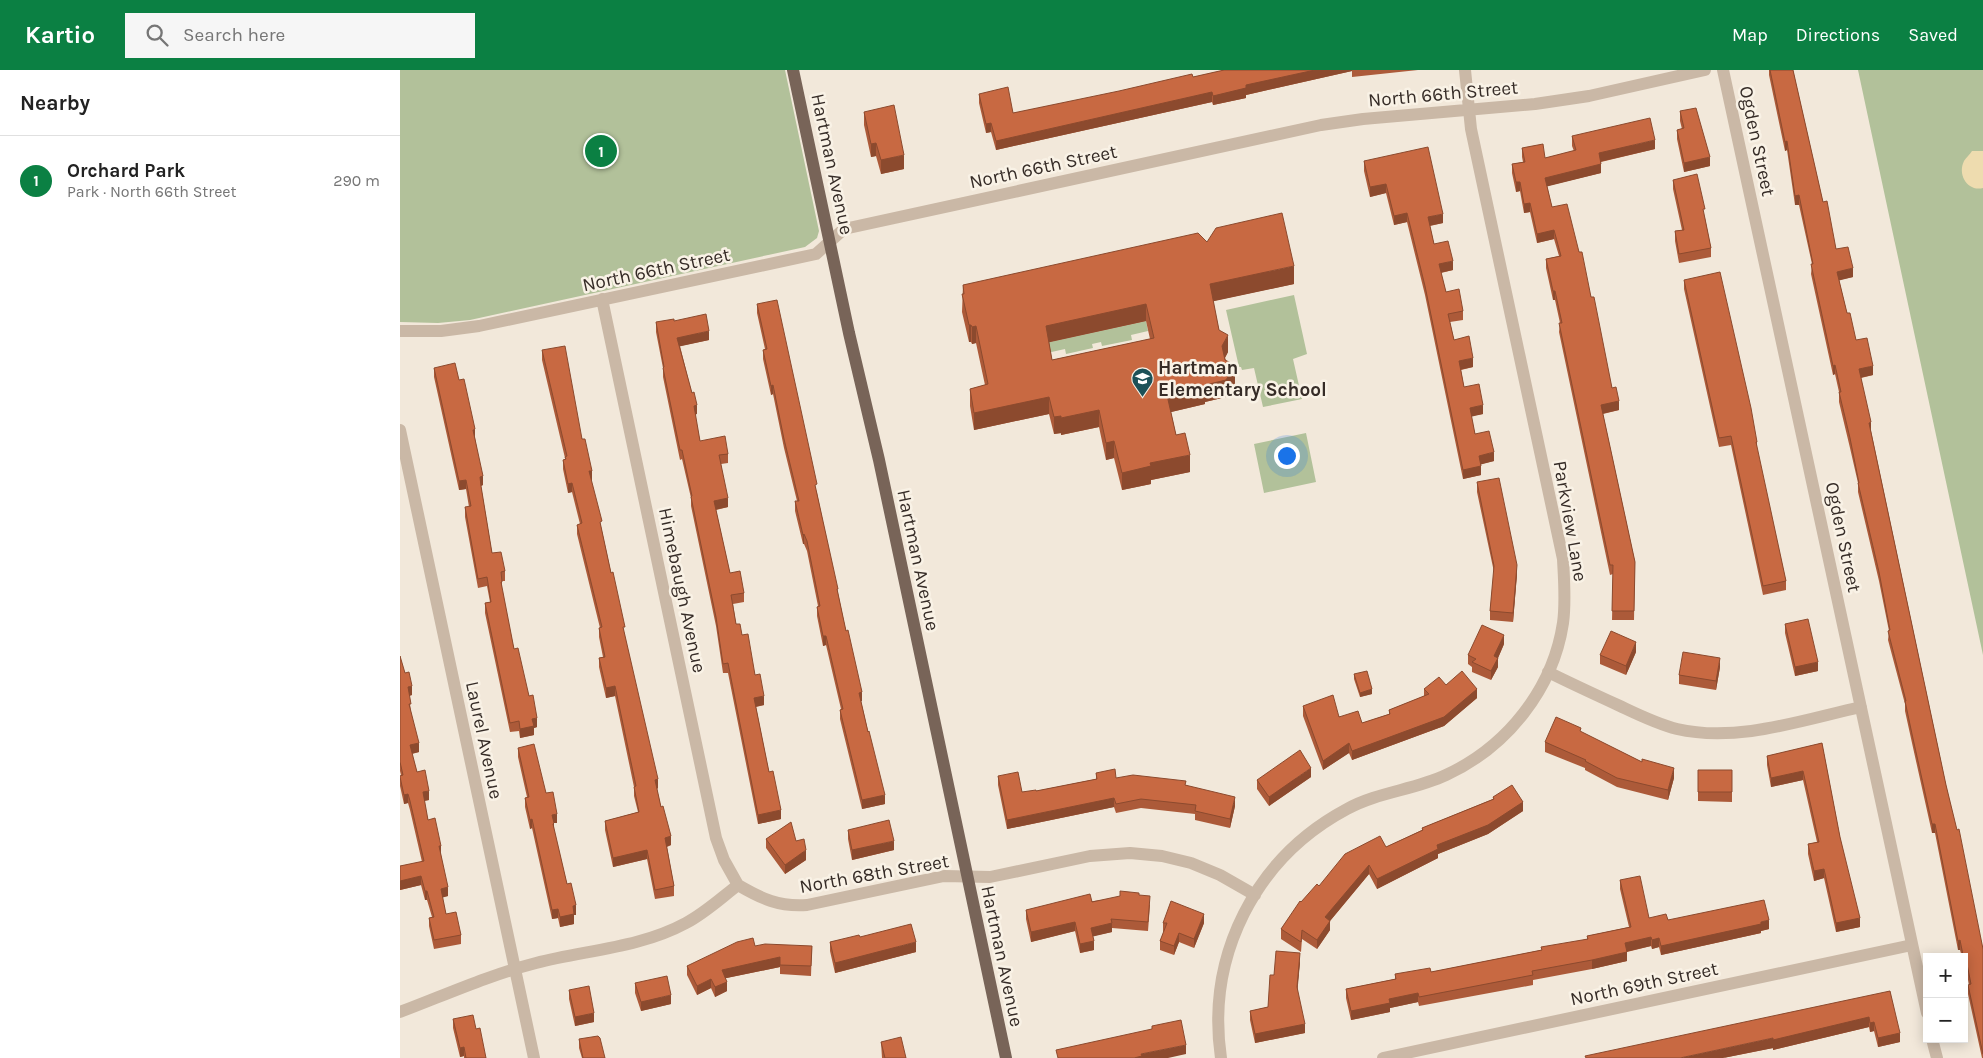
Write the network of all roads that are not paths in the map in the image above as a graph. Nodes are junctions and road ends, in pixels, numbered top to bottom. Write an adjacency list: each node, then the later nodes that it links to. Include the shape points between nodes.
1 (793, 70): 6 (main road, Hartman Avenue)
2 (1466, 70): 5 (street, Parkview Lane)
3 (1705, 70): 5 (street, North 66th Street, via 1589,96)
4 (1723, 70): 11 (street, Ogden Street)
5 (1468, 110): 6 (street, North 66th Street, via 1321,125 844,229); 10 (street, Parkview Lane, via 1563,559 1563,623 1556,656)
6 (830, 241): 7 (street, North 66th Street, via 816,254); 12 (main road, Hartman Avenue)
7 (602, 300): 8 (street, North 66th Street, via 479,326 441,331); 13 (street, Himebaugh Avenue, via 716,838)
8 (400, 331)
9 (400, 430): 16 (street, Laurel Avenue)
10 (1548, 672): 11 (street, via 1652,721 1701,733 1748,732); 14 (street, Parkview Lane, via 1525,712 1487,751 1446,776 1367,800 1329,820 1286,854)
11 (1861, 707): 15 (street, Ogden Street)
12 (967, 876): 13 (street, North 68th Street, via 944,876 790,906 767,900); 14 (street, North 68th Street, via 990,877 1090,856 1148,854 1207,869); 21 (main road, Hartman Avenue)
13 (738, 885): 16 (street, via 704,911 664,933)
14 (1255, 895): 22 (street, Parkview Lane, via 1224,962 1217,1012)
15 (1912, 945): 17 (street, Ogden Street); 23 (street, North 69th Street)
16 (515, 969): 18 (street); 20 (street, Laurel Avenue)
17 (1924, 998)
18 (400, 1012)
19 (1933, 1043): 24 (street)
20 (534, 1058)
21 (1006, 1058)
22 (1220, 1058)
23 (1383, 1058)
24 (1936, 1058)

